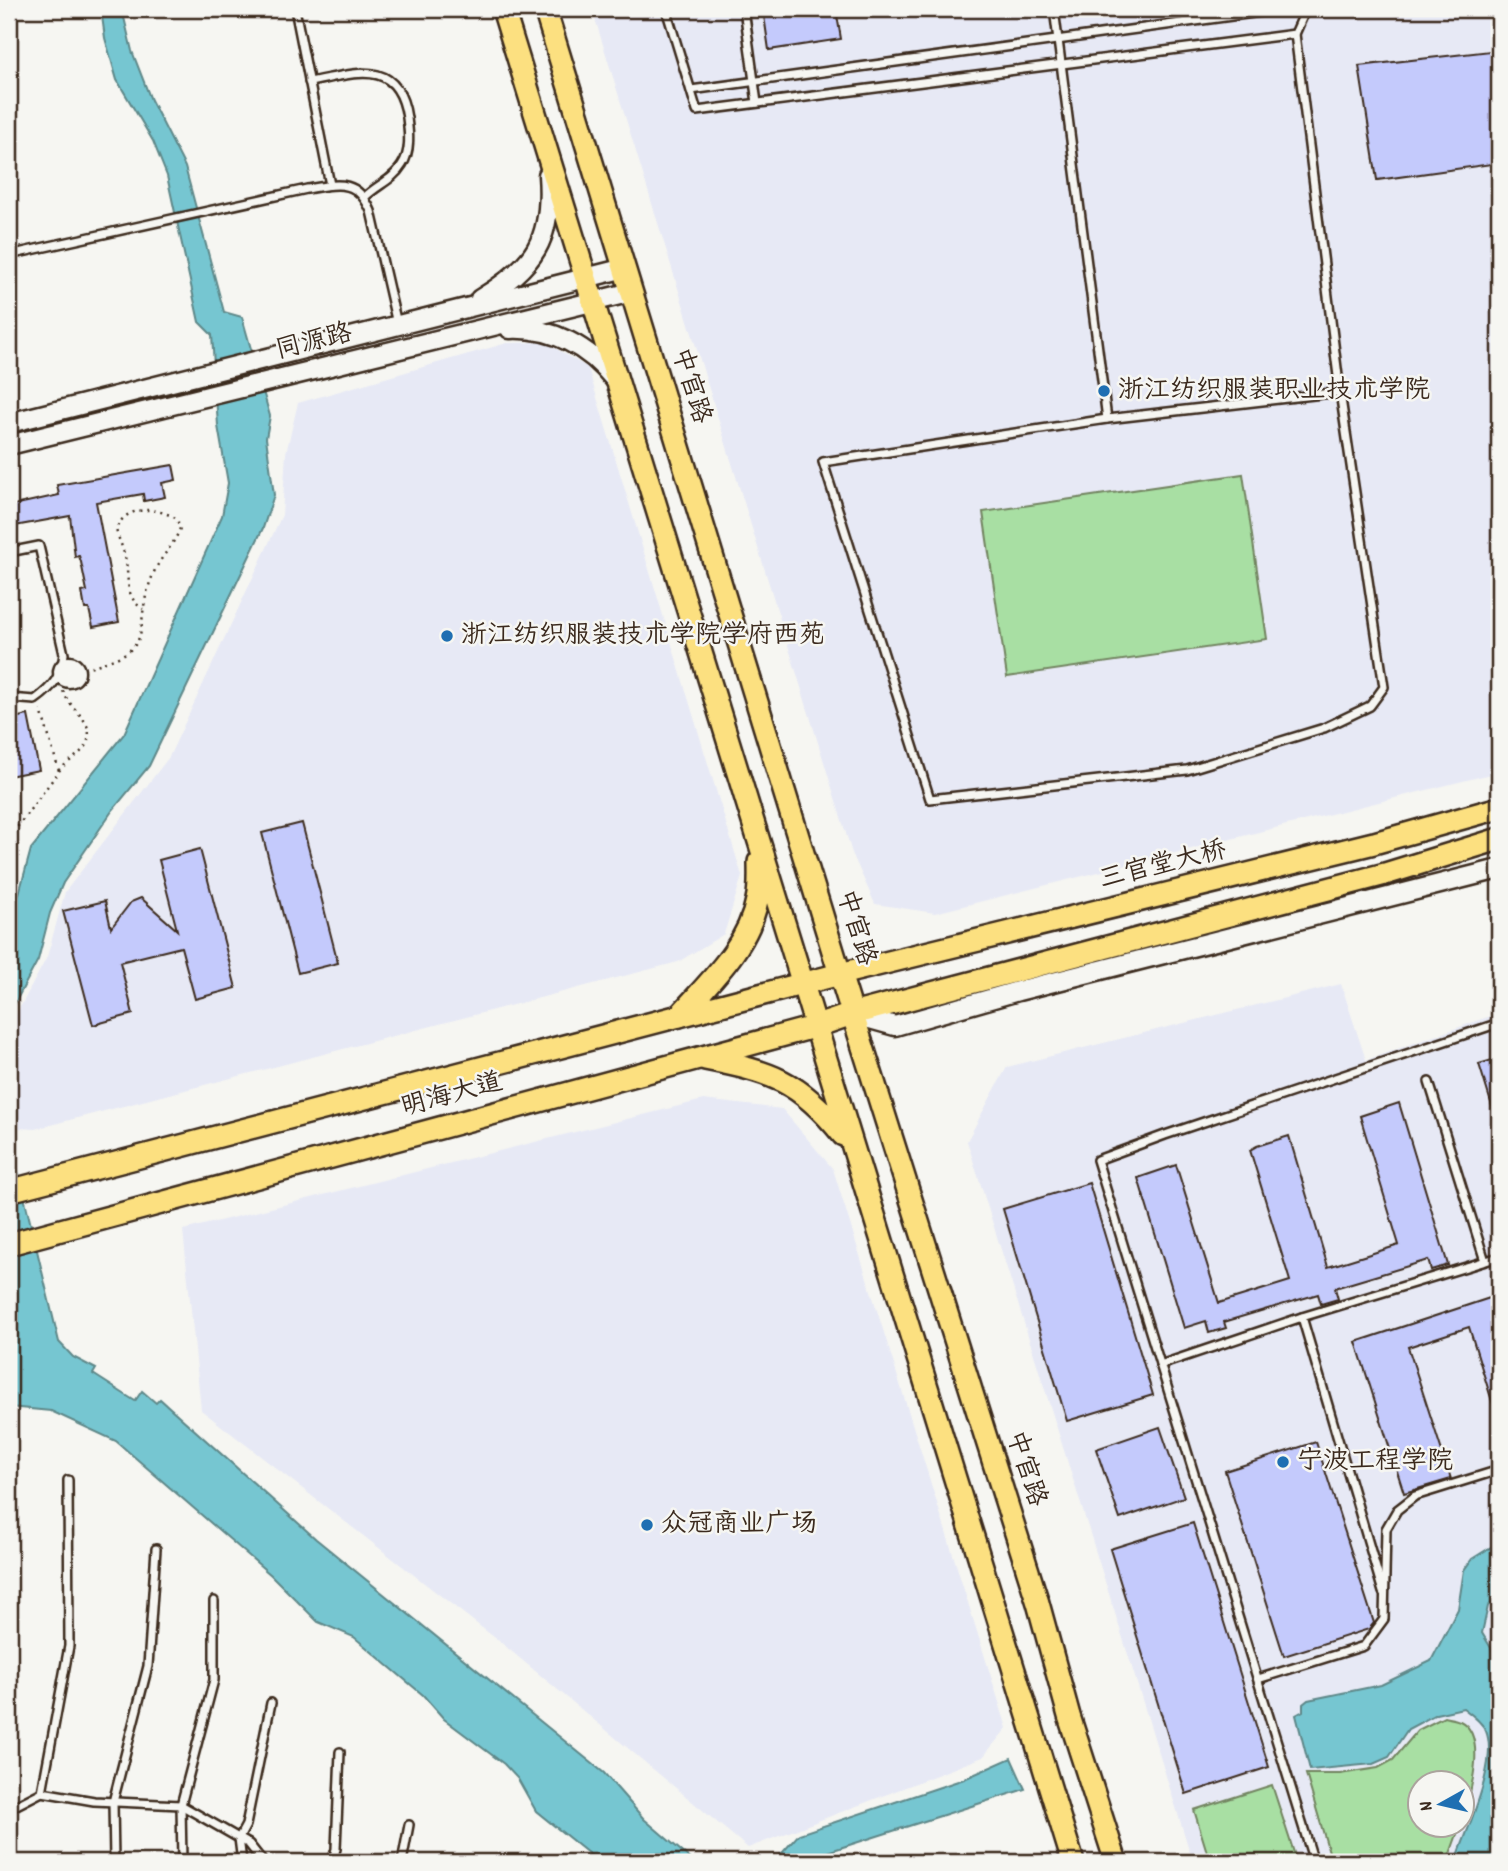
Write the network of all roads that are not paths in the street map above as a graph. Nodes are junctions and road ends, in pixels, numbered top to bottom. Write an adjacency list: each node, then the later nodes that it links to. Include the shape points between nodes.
1 (295, 9): 12 (lane)
2 (503, 9): 16 (main road)
3 (545, 9): 20 (main road, 中官路)
4 (666, 9): 14 (lane)
5 (744, 9): 13 (lane)
6 (1054, 9): 10 (lane)
7 (1283, 9): 10 (lane)
8 (1306, 9): 9 (lane)
9 (1295, 34): 11 (lane); 28 (lane)
10 (1058, 40): 11 (lane); 13 (lane)
11 (1061, 65): 15 (lane); 29 (lane)
12 (310, 82): 17 (lane); 18 (lane, via 363,72 384,75 395,85 405,107 410,137 404,163)
13 (754, 82): 14 (lane); 15 (lane)
14 (691, 90): 15 (lane, via 697,111)
15 (757, 103)
16 (546, 150): 21 (main road); 24 (street, via 549,222 538,248 526,267)
17 (330, 185): 18 (lane, via 354,187); 19 (lane)
18 (365, 197): 25 (lane)
19 (9, 255)
20 (625, 268): 21 (street, 同源路); 22 (main road, 中官路)
21 (587, 277): 23 (main road); 24 (street, 同源路)
22 (632, 292): 23 (street, 同源路); 38 (main road, 中官路)
23 (594, 301): 26 (street, 同源路); 27 (main road)
24 (464, 308): 25 (street, 同源路)
25 (397, 325): 30 (street, 同源路)
26 (471, 331): 27 (street, via 527,328 560,337 587,351); 31 (street, 同源路)
27 (620, 387): 36 (main road)
28 (1340, 392): 29 (lane); 29 (lane, via 1384,687 1370,706 1324,728 1187,770 930,799 823,462)
29 (1107, 419)
30 (9, 423)
31 (9, 445)
32 (9, 552): 33 (lane, via 39,546 68,673 37,699)
33 (9, 698)
34 (1499, 808): 38 (main road, 三官堂大桥)
35 (1499, 839): 40 (main road, via 1385,874)
36 (760, 846): 39 (main road); 41 (main road, via 757,901 741,940)
37 (1499, 869): 40 (street, via 895,1026)
38 (839, 974): 39 (main road, 明海大道); 40 (main road, 中官路)
39 (803, 986): 41 (main road, 明海大道); 43 (main road)
40 (852, 1014): 43 (main road, 明海大道); 74 (main road, 中官路)
41 (679, 1016): 47 (main road, 明海大道)
42 (1499, 1023): 52 (lane, via 1097,1160)
43 (814, 1027): 44 (main road, 明海大道); 46 (main road)
44 (699, 1057): 46 (main road, via 755,1069 794,1086 818,1104); 48 (main road, 明海大道)
45 (1429, 1082): 50 (lane)
46 (850, 1144): 73 (main road)
47 (9, 1191)
48 (9, 1244)
49 (1499, 1256): 50 (lane)
50 (1485, 1261): 51 (lane)
51 (1302, 1317): 52 (lane); 57 (lane)
52 (1160, 1365): 58 (lane)
53 (1499, 1471): 57 (lane, via 1415,1496 1396,1510 1386,1529)
54 (68, 1480): 61 (lane, via 69,1646)
55 (156, 1549): 62 (lane, via 148,1666)
56 (214, 1601): 63 (lane, via 214,1680)
57 (1386, 1602): 58 (lane, via 1384,1619 1364,1646)
58 (1258, 1679): 75 (lane)
59 (271, 1703): 66 (lane, via 246,1825)
60 (340, 1752): 71 (lane, via 336,1849)
61 (42, 1792): 62 (lane); 64 (lane)
62 (113, 1802): 63 (lane); 67 (lane)
63 (181, 1805): 66 (lane); 68 (lane)
64 (9, 1810)
65 (408, 1825): 72 (lane)
66 (239, 1838): 69 (lane); 70 (lane)
67 (114, 1862)
68 (182, 1862)
69 (242, 1862)
70 (263, 1862)
71 (331, 1862)
72 (402, 1862)
73 (1073, 1862)
74 (1116, 1862)
75 (1314, 1862)

